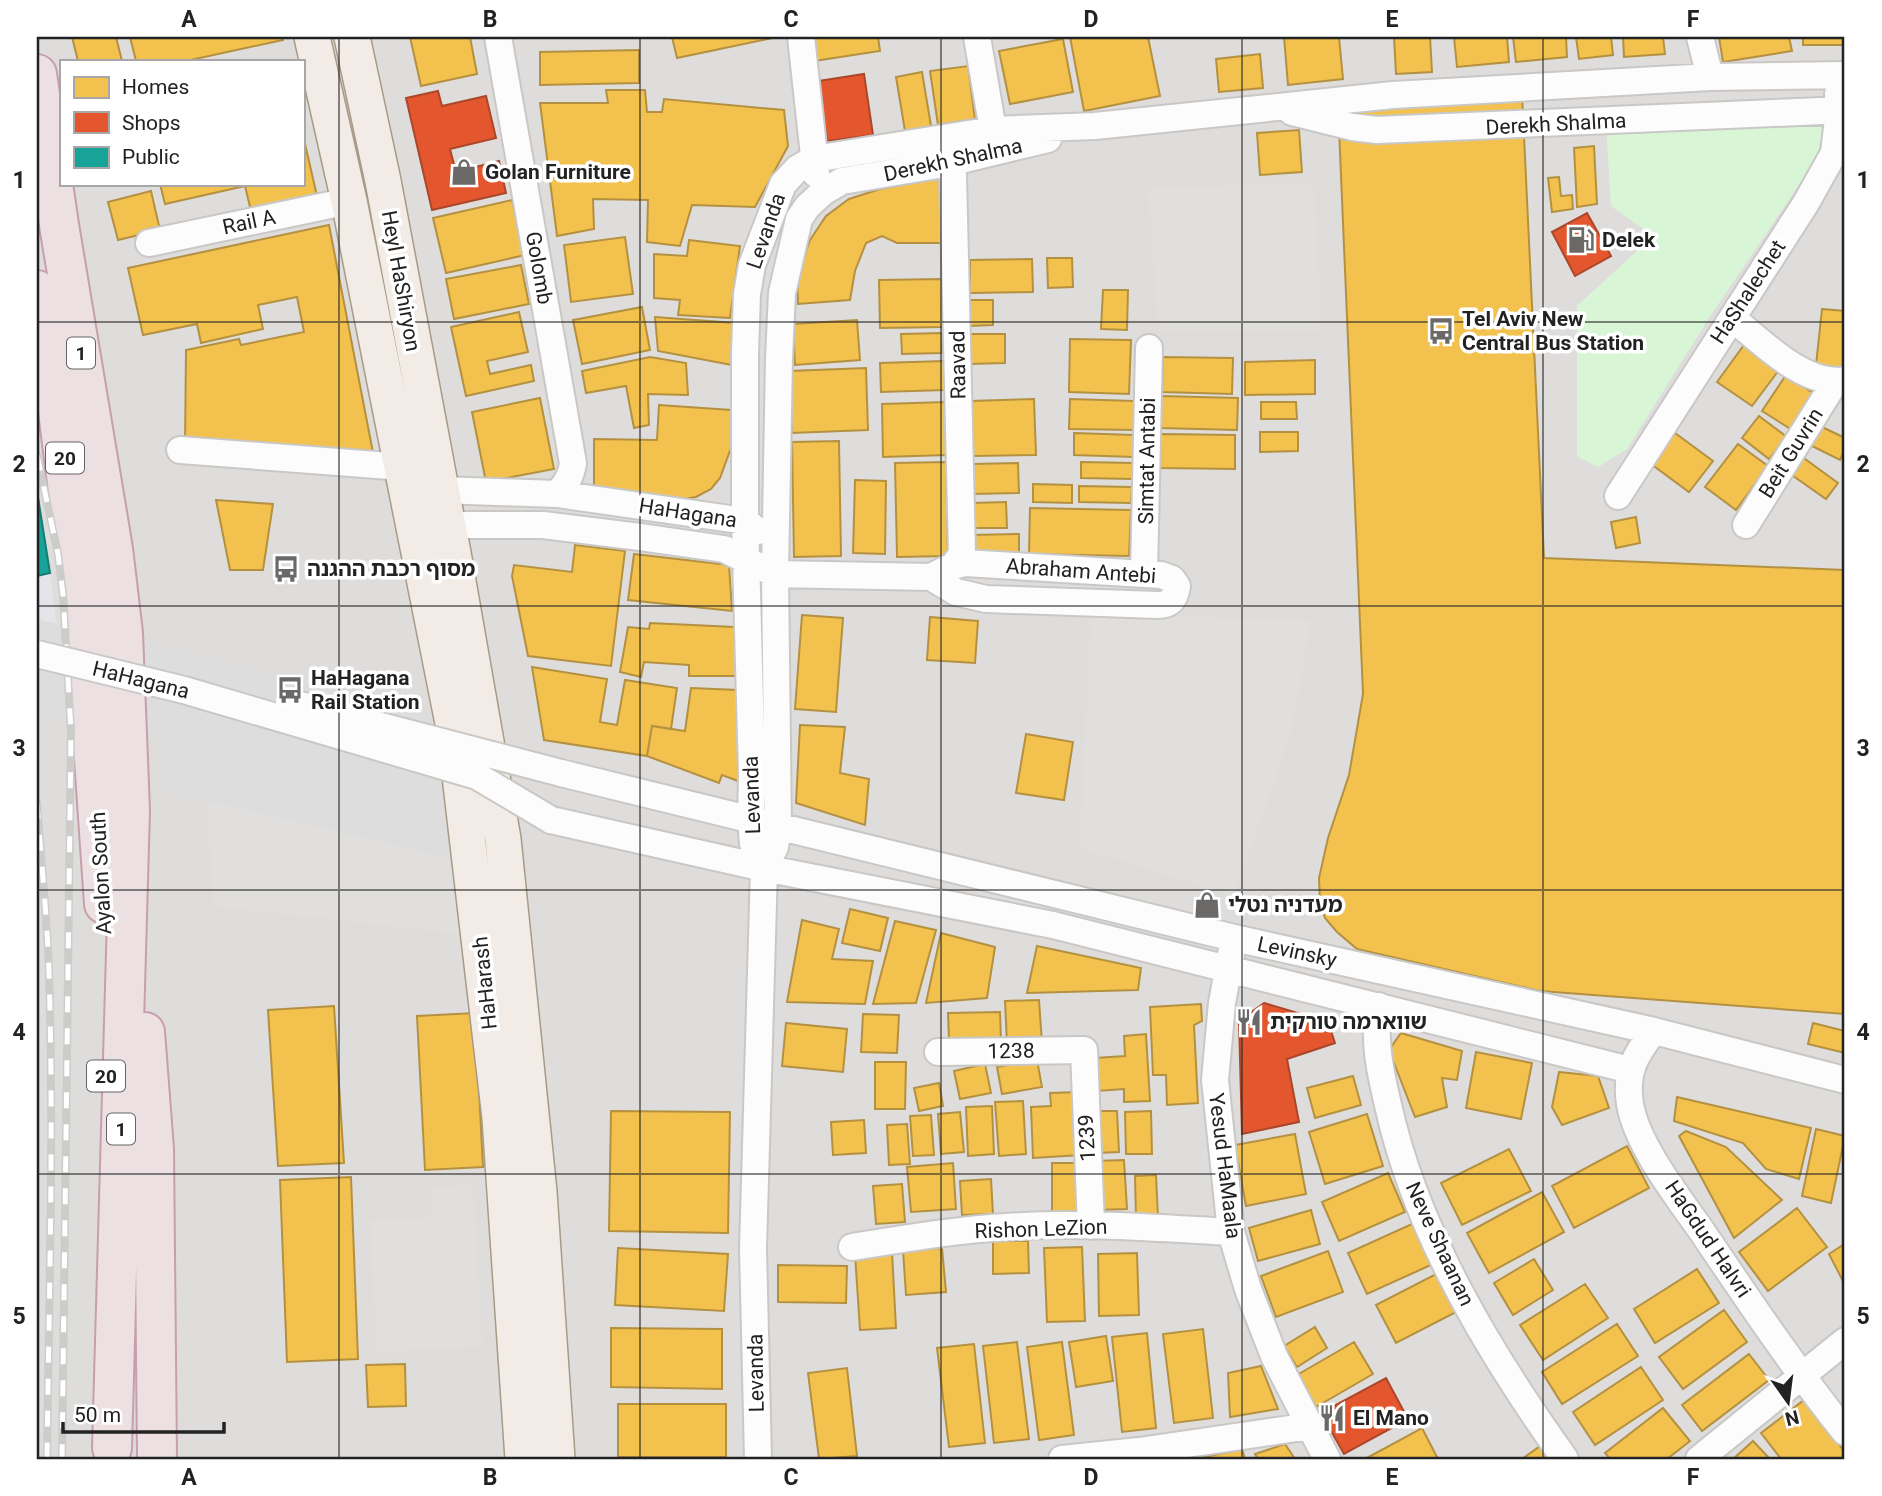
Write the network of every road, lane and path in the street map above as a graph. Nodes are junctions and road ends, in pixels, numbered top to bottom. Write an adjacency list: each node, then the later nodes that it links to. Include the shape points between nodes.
1 (312, 37): 17 (main road, Heyl HaShiryon)
2 (352, 37): 26 (main road, Heyl HaShiryon)
3 (498, 37): 27 (street, Golomb, via 573,463 572,474)
4 (801, 37): 14 (street)
5 (977, 37): 13 (street)
6 (1700, 37): 9 (street)
7 (37, 74): 42 (highway, 1, via 113,550 123,633)
8 (1841, 75): 9 (street, Derekh Shalma); 11 (street, HaShalechet)
9 (1710, 77): 10 (street, Derekh Shalma)
10 (1270, 106): 11 (street, Derekh Shalma, via 1377,130); 12 (street, Derekh Shalma)
11 (1842, 111): 20 (street, HaShalechet, via 1833,153 1806,204)
12 (1095, 126): 13 (street, Derekh Shalma); 15 (street, Derekh Shalma)
13 (993, 131): 14 (street, Derekh Shalma)
14 (814, 159): 16 (street, Levanda); 24 (street, Levanda, via 783,184 752,265 745,354)
15 (944, 164): 16 (street, Derekh Shalma, via 842,181); 35 (street, Raavad, via 953,174 954,187 962,554)
16 (815, 199): 36 (street, Levanda, via 799,219 782,293)
17 (349, 201): 18 (street, Rail A); 25 (main road, Heyl HaShiryon)
18 (149, 243)
19 (37, 290): 61 (highway, Ayalon South / 20, via 52,363 84,615 103,878)
20 (1732, 318): 22 (street, via 1799,371); 28 (street, HaShalechet)
21 (1149, 348): 37 (street, Simtat Antabi)
22 (1840, 381): 32 (street, Beit Guvrin)
23 (180, 450): 25 (street)
24 (746, 462): 30 (street, via 726,497); 31 (street, Levanda)
25 (403, 467): 29 (main road, Heyl HaShiryon)
26 (440, 490): 27 (street, HaHagana); 29 (street); 33 (main road, Heyl HaShiryon)
27 (557, 494): 30 (street, HaHagana)
28 (1618, 496)
29 (412, 511): 33 (street, HaHagana); 63 (main road, HaHarash, via 455,733 483,959 500,1118)
30 (696, 512): 31 (street, HaHagana)
31 (746, 521): 34 (street, Levanda); 36 (street, HaHagana, via 760,533)
32 (1746, 525)
33 (448, 526): 34 (street, HaHagana, via 543,525 724,549); 65 (main road, HaHarash, via 505,852 539,1192)
34 (746, 558): 36 (street, HaHagana); 40 (street, Levanda)
35 (942, 572): 36 (street, Abraham Antebi); 37 (street, Abraham Antebi, via 965,563); 37 (street, Abraham Antebi, via 956,592 986,599 1172,602 1177,586 1172,579)
36 (775, 574): 44 (street, Levanda)
37 (1144, 574)
38 (37, 636): 41 (street, HaHagana, bridge)
39 (37, 654): 45 (street, HaHagana, bridge, via 184,690 477,776 551,820)
40 (752, 773): 41 (street, via 734,798); 43 (street, Levanda)
41 (706, 808): 43 (street, HaHagana)
42 (130, 810): 61 (highway, 1); 64 (highway, via 154,1149)
43 (751, 819): 44 (street, Levinsky); 45 (street, Levanda, via 753,844)
44 (778, 827): 45 (street, Levanda, via 775,848); 46 (street, Levinsky)
45 (764, 868): 47 (street, Levinsky, via 1053,925); 66 (street, Levanda, via 753,1249)
46 (1234, 938): 47 (street, Yesud HaMaala); 49 (street, Levinsky)
47 (1227, 969): 48 (street, Levinsky); 55 (street, Yesud HaMaala, via 1215,1080)
48 (1379, 1006): 52 (street, Levinsky); 69 (street, Neve Shaanan, via 1376,1055 1398,1150 1426,1220 1500,1363)
49 (1654, 1031): 52 (street); 53 (street, Levinsky)
50 (1084, 1050): 51 (street, 1238); 54 (street, 1239)
51 (938, 1052)
52 (1630, 1070): 58 (street, HaGdud HaIvri, via 1630,1101 1638,1130)
53 (1845, 1080)
54 (1091, 1226): 55 (street, Rishon LeZion); 56 (street, Rishon LeZion, via 1007,1227)
55 (1231, 1232): 59 (street, Yesud HaMaala, via 1274,1356)
56 (852, 1247)
57 (1845, 1341): 58 (street)
58 (1800, 1376): 60 (street, HaGdud HaIvri); 70 (street)
59 (1310, 1426): 62 (street); 68 (street, Yesud HaMaala)
60 (1845, 1432)
61 (112, 1454)
62 (1139, 1455): 67 (street)
63 (521, 1456)
64 (157, 1459)
65 (557, 1459)
66 (758, 1459)
67 (1062, 1459)
68 (1327, 1459)
69 (1565, 1459)
70 (1699, 1459)

